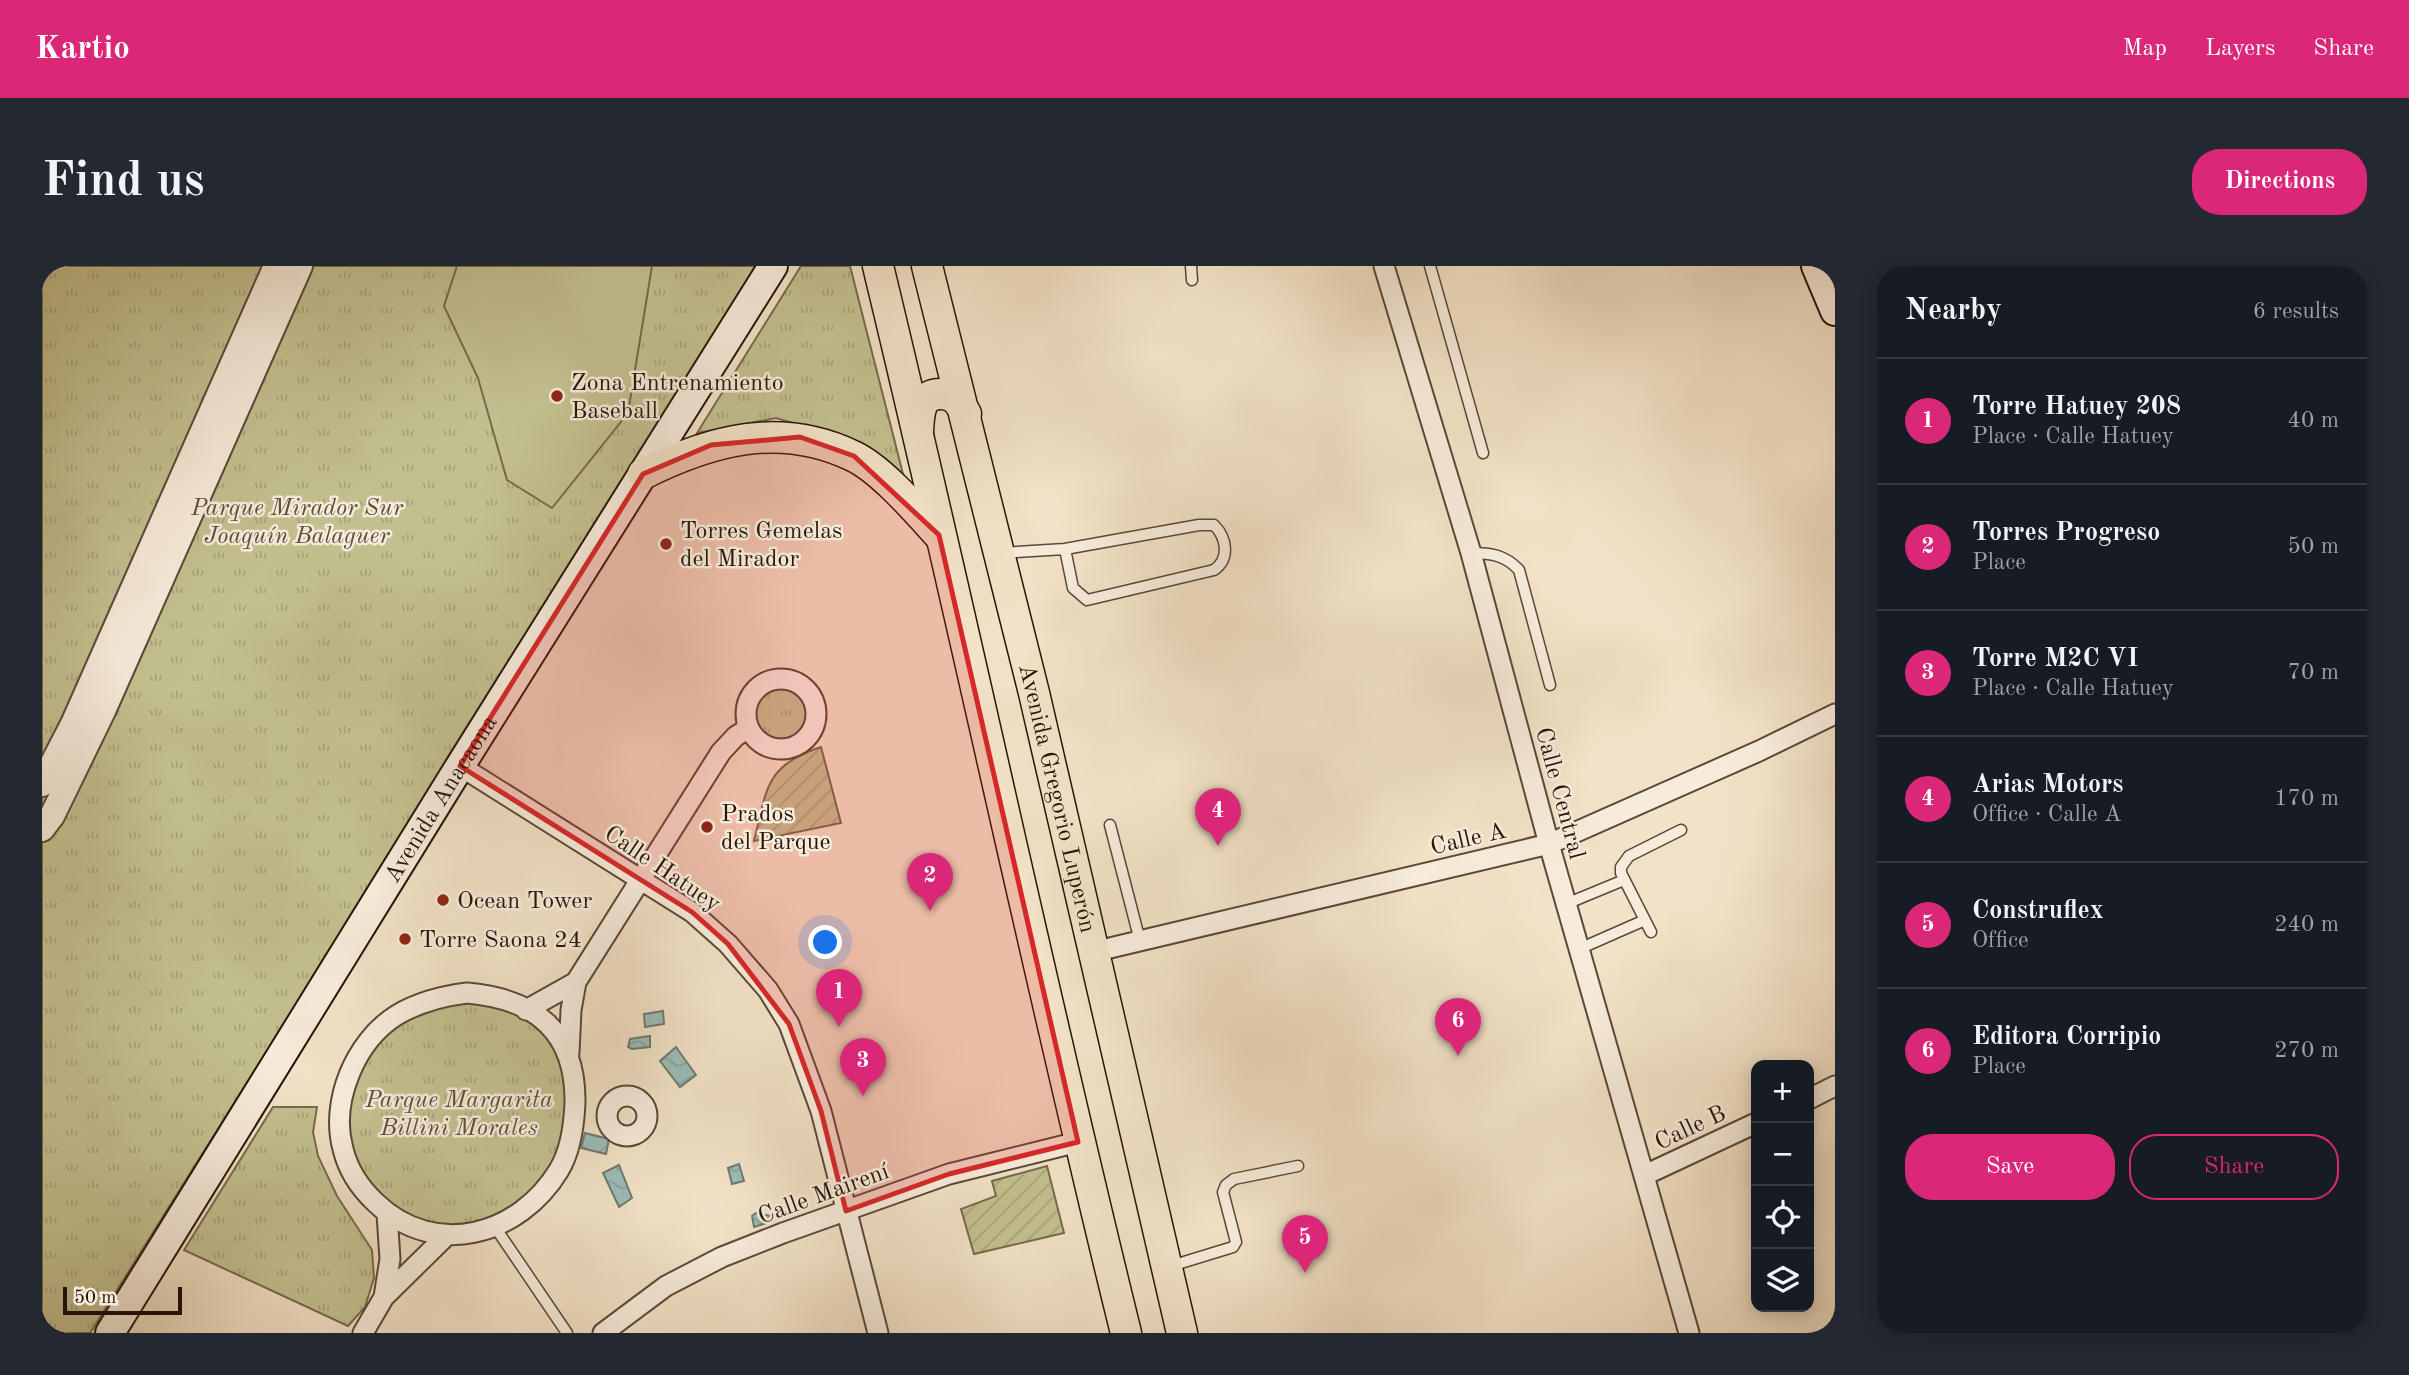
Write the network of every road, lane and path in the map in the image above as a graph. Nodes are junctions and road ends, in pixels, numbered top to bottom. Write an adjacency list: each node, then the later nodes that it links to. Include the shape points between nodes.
1 (256, 266): 12 (street)
2 (276, 266): 12 (street)
3 (300, 266): 28 (street, via 103,711)
4 (774, 266): 17 (main road, Avenida Anacaona)
5 (878, 266): 15 (main road)
6 (927, 266): 14 (main road, Avenida Gregorio Luperón)
7 (1191, 266): 11 (lane)
8 (1384, 266): 21 (street, Calle Central)
9 (1430, 266): 16 (lane)
10 (1816, 266): 13 (main road)
11 (1192, 280)
12 (263, 295): 26 (street, via 73,724)
13 (1835, 311)
14 (966, 414): 15 (main road, via 949,394 932,394 919,412); 20 (main road, Avenida Gregorio Luperón)
15 (918, 432): 18 (main road)
16 (1483, 453)
17 (643, 474): 18 (main road, via 712,445 755,437 800,438 854,456 893,487); 25 (main road, Avenida Anacaona)
18 (939, 535): 47 (main road)
19 (1065, 550): 19 (lane, via 1214,525 1222,533 1226,557 1214,570 1087,600 1073,587); 20 (lane)
20 (1000, 553): 38 (main road, Avenida Gregorio Luperón)
21 (1471, 553): 22 (lane, via 1509,559 1519,570); 30 (street, Calle Central)
22 (1550, 685)
23 (1835, 714): 30 (street, Calle A)
24 (749, 728): 31 (street, via 721,752)
25 (460, 766): 31 (street, Calle Hatuey); 56 (main road, Avenida Anacaona)
26 (42, 784)
27 (1110, 825): 36 (lane)
28 (42, 829)
29 (1681, 830): 32 (lane, via 1629,856 1620,867)
30 (1549, 844): 33 (street, Calle Central); 36 (street, Calle A)
31 (640, 878): 39 (street); 50 (street, Calle Hatuey, via 692,912 728,944 781,1010 802,1053 821,1111)
32 (1624, 880): 33 (lane); 34 (lane)
33 (1566, 904): 37 (street, Calle Central)
34 (1645, 920): 35 (lane); 37 (lane)
35 (1651, 932)
36 (1140, 941): 38 (street, Calle A)
37 (1580, 949): 49 (street, Calle Central)
38 (1093, 952): 54 (main road, Avenida Gregorio Luperón)
39 (576, 982): 40 (street); 41 (street)
40 (526, 1010): 41 (street, via 560,1036); 51 (street, via 488,995 441,996 396,1016 362,1050 341,1102 342,1149 366,1194)
41 (569, 1054): 44 (street)
42 (1835, 1086): 43 (street)
43 (1814, 1096)
44 (575, 1115): 45 (street); 52 (street, via 571,1143 555,1176 533,1201)
45 (607, 1115)
46 (1751, 1125): 49 (street, Calle B)
47 (1079, 1142): 50 (street, Calle Mairení, via 949,1174); 61 (main road)
48 (1298, 1166): 54 (lane, via 1234,1179 1226,1185 1223,1192 1236,1242 1233,1247)
49 (1645, 1175): 63 (street, Calle Central)
50 (846, 1211): 59 (street, Calle Mairení, via 722,1257 666,1286); 60 (street, Calle Hatuey)
51 (387, 1214): 53 (street, via 408,1226); 55 (street, via 390,1259)
52 (495, 1227): 53 (street); 58 (lane)
53 (446, 1236): 55 (street)
54 (1167, 1267): 62 (main road, Avenida Gregorio Luperón)
55 (384, 1297): 57 (street)
56 (110, 1333)
57 (363, 1333)
58 (567, 1333)
59 (603, 1333)
60 (878, 1333)
61 (1126, 1333)
62 (1182, 1333)
63 (1689, 1333)

